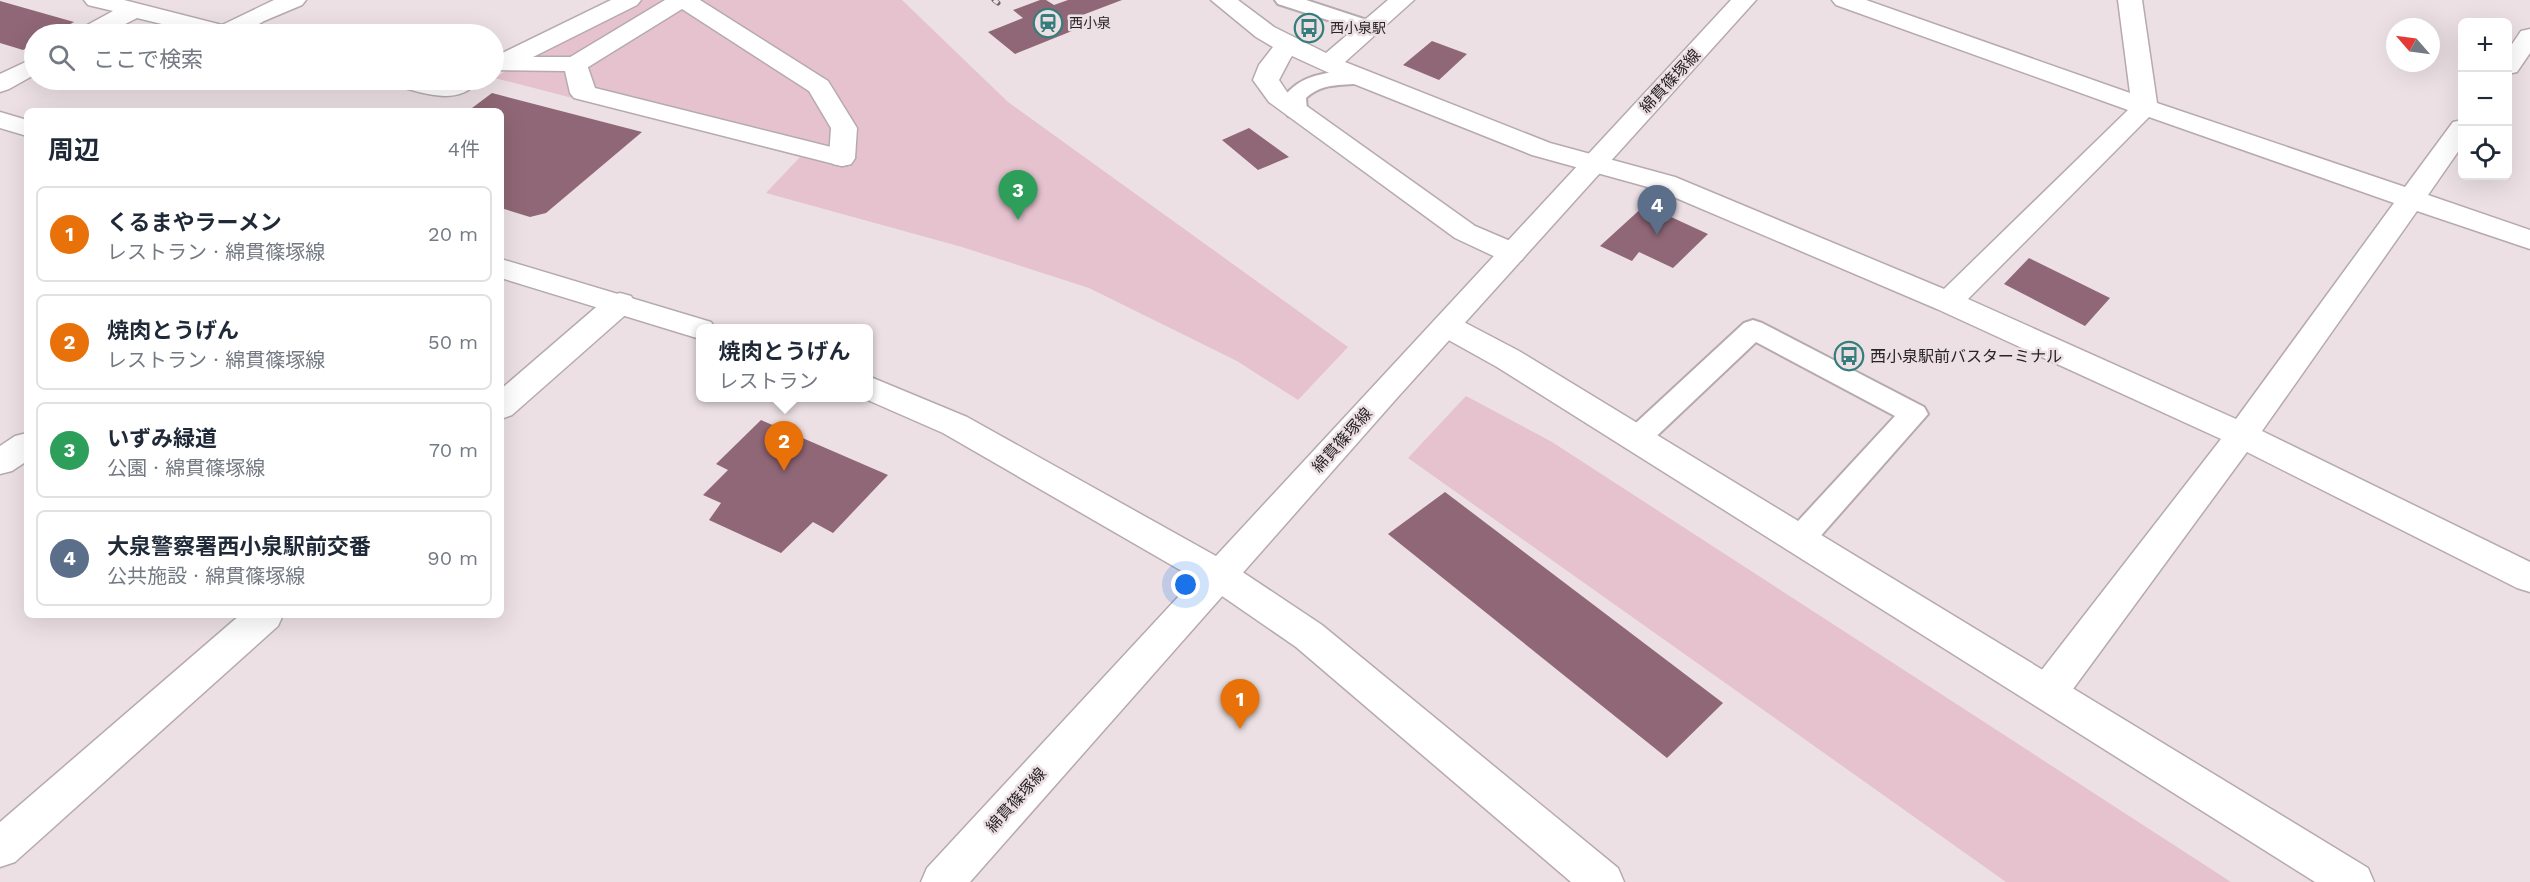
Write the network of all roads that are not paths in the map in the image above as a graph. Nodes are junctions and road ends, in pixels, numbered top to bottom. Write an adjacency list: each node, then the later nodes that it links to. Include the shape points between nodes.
1 (96, 0): 11 (street)
2 (294, 0): 14 (street)
3 (629, 0): 18 (street)
4 (683, 0): 20 (street); 20 (street, via 819,86 844,128 842,158 583,93)
5 (1223, 0): 17 (street)
6 (1285, 0): 15 (lane)
7 (1402, 0): 15 (street)
8 (1744, 0): 31 (street, 綿貫篠塚線)
9 (1844, 0): 26 (street)
10 (2130, 0): 26 (street)
11 (133, 10): 12 (street); 13 (street)
12 (107, 24)
13 (188, 24)
14 (244, 24)
15 (1369, 27): 21 (street)
16 (2530, 36): 19 (street)
17 (1289, 46): 21 (street); 27 (street, via 1270,67 1266,80 1278,97)
18 (504, 61)
19 (2512, 61)
20 (576, 64): 22 (street)
21 (1328, 64): 24 (street)
22 (504, 65)
23 (24, 71): 25 (street)
24 (1358, 77): 27 (lane, via 1336,77 1309,84 1294,97); 31 (street, via 1540,149)
25 (0, 84)
26 (2145, 107): 32 (street); 36 (street)
27 (1296, 111): 34 (street, via 1465,232)
28 (0, 120): 29 (street)
29 (24, 127)
30 (2458, 135): 32 (street)
31 (1593, 164): 34 (street, 綿貫篠塚線); 36 (street, via 1665,183)
32 (2411, 199): 33 (street); 42 (street)
33 (2530, 240)
34 (1512, 253): 38 (street, 綿貫篠塚線)
35 (504, 269): 37 (street)
36 (1948, 302): 42 (street)
37 (620, 303): 39 (street); 41 (street)
38 (1447, 326): 43 (street, via 1508,359); 47 (street, 綿貫篠塚線)
39 (696, 328)
40 (873, 389): 47 (street, via 955,425)
41 (504, 404)
42 (2242, 435): 48 (street); 50 (street)
43 (1635, 440): 46 (street); 46 (lane, via 1754,328 1914,414)
44 (24, 447): 45 (street)
45 (0, 462)
46 (1798, 540): 50 (street)
47 (1219, 575): 52 (street, 綿貫篠塚線); 53 (street, via 1309,636)
48 (2530, 579)
49 (262, 618): 51 (street)
50 (2048, 692): 54 (street)
51 (0, 848)
52 (942, 882)
53 (1604, 882)
54 (2353, 882)

